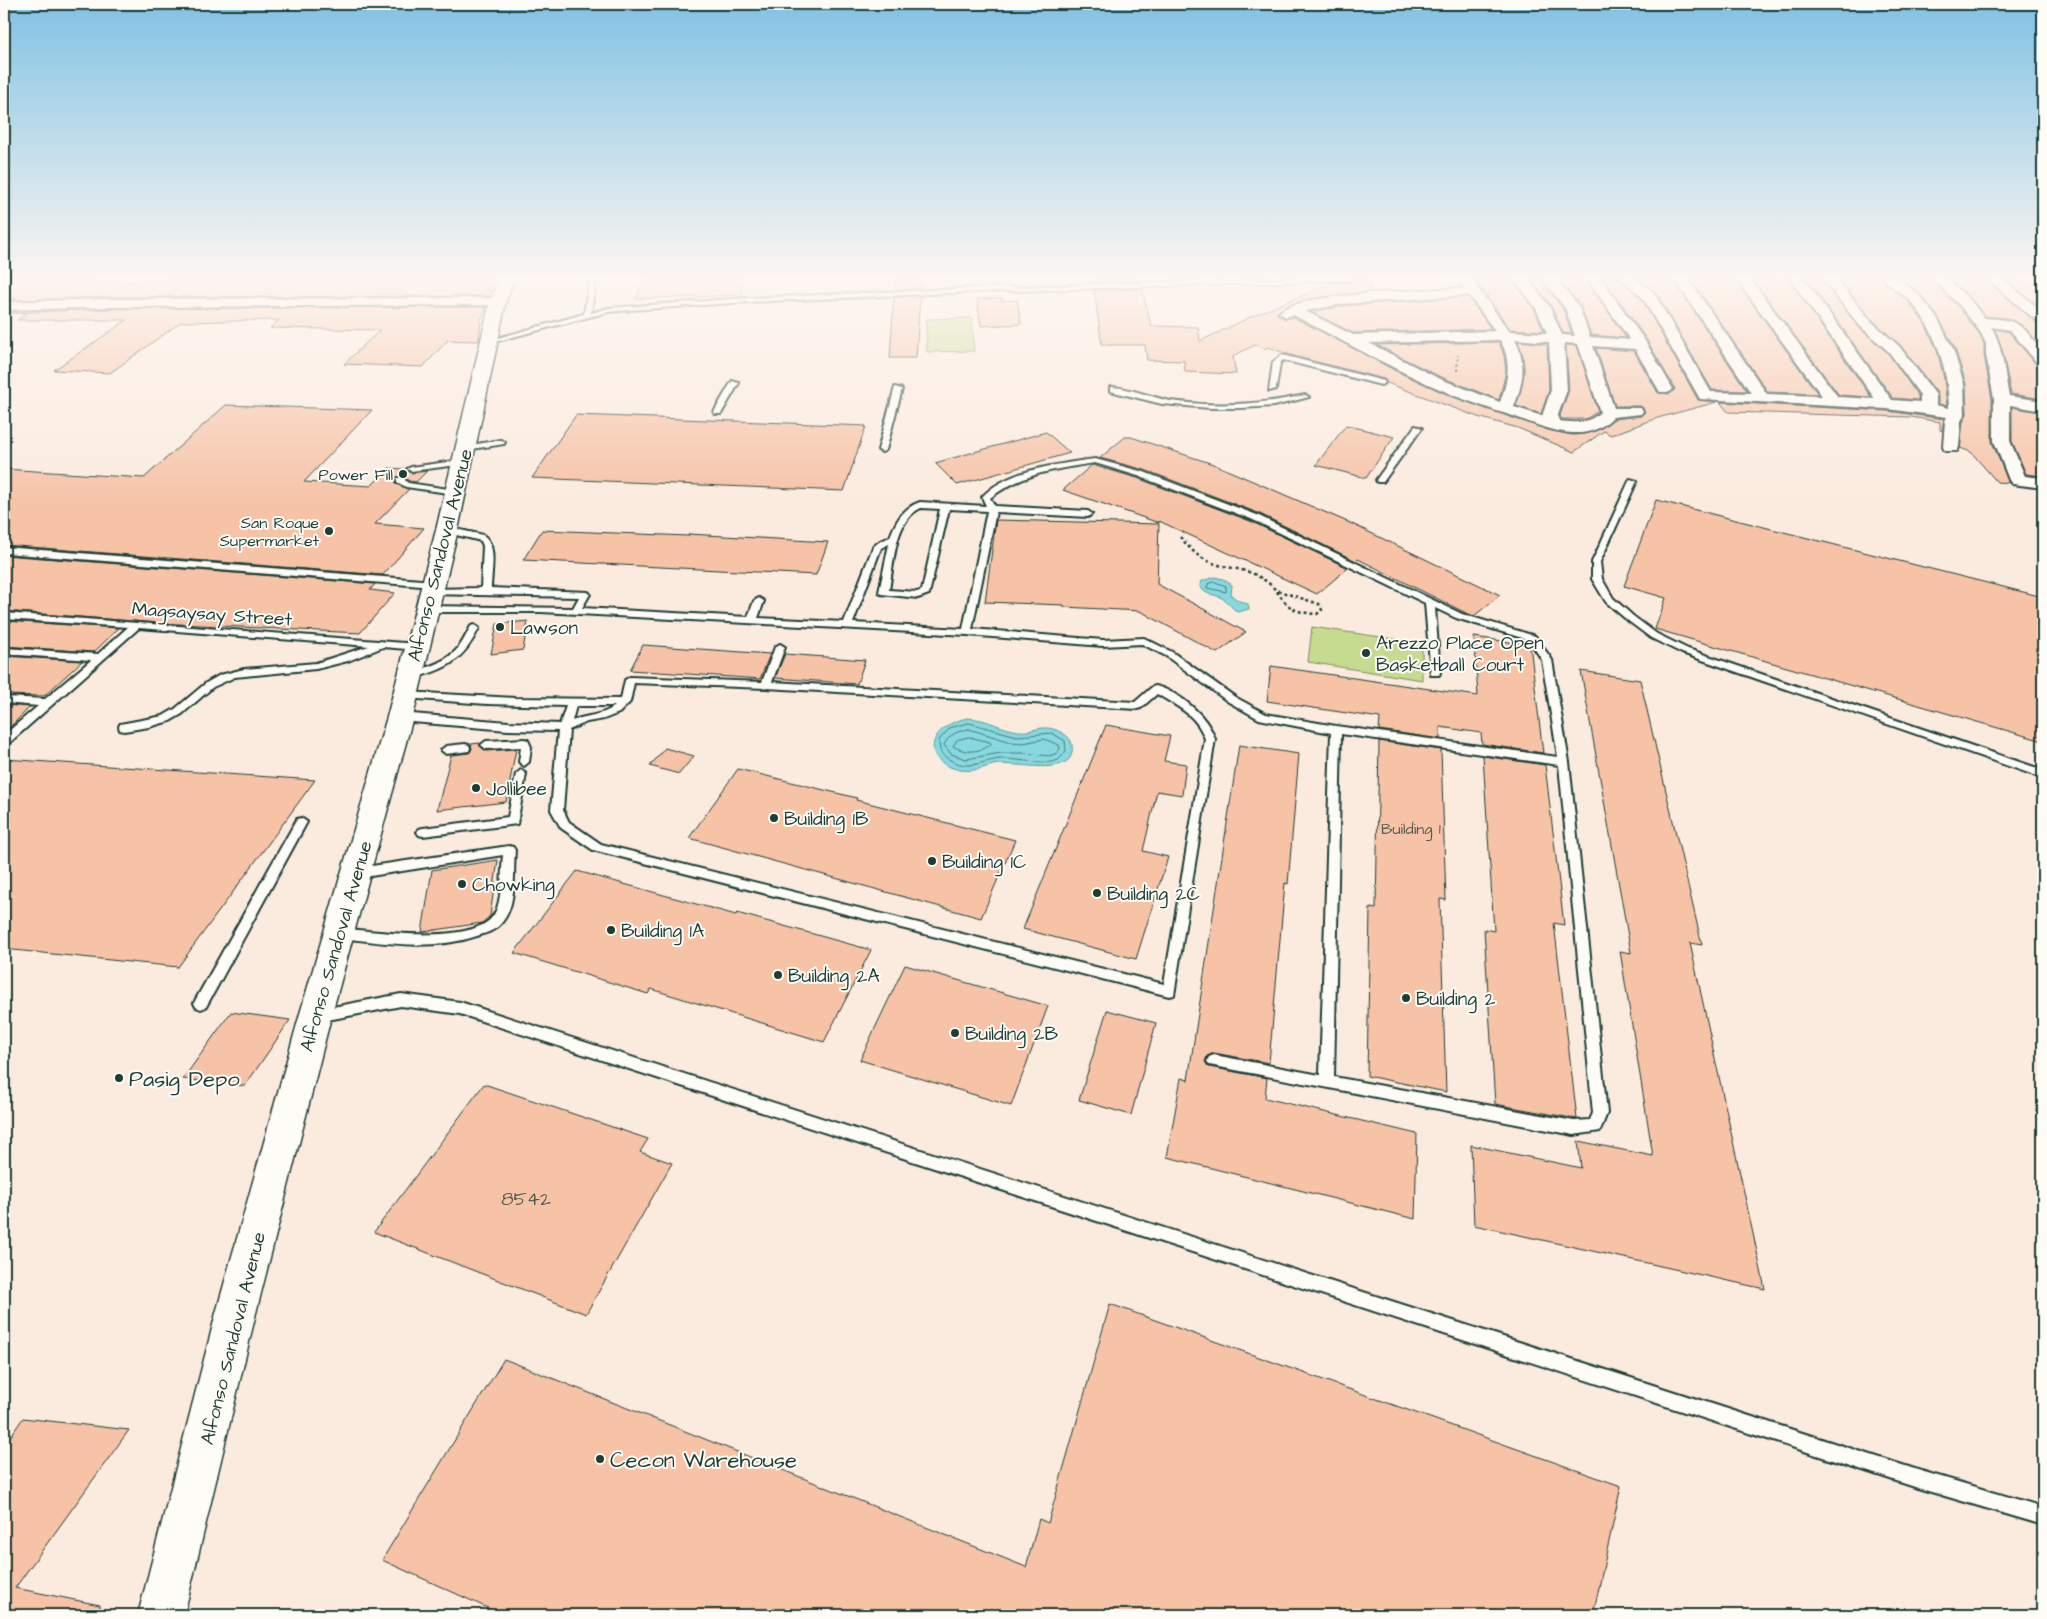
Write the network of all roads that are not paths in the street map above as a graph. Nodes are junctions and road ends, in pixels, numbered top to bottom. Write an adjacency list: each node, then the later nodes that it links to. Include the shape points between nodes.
1 (487, 353): 37 (main road, Alfonso Sandoval Avenue)
2 (1376, 353): 27 (street, via 1433,382)
3 (1514, 353): 27 (street, via 1514,383)
4 (1557, 353): 32 (street, via 1559,390 1550,415)
5 (1588, 353): 30 (street)
6 (1644, 353): 17 (street)
7 (1681, 353): 21 (street, via 1706,396)
8 (1731, 353): 21 (street)
9 (1799, 353): 23 (street)
10 (1850, 353): 24 (street)
11 (1897, 353): 26 (street, via 1928,394)
12 (1946, 353): 31 (street, via 1956,384)
13 (1993, 353): 22 (street)
14 (735, 383): 29 (lane)
15 (1381, 383): 19 (lane, via 1282,357 1277,362)
16 (1114, 388): 20 (lane, via 1177,404 1264,405)
17 (1665, 388)
18 (898, 389): 36 (lane)
19 (1272, 389)
20 (1305, 397)
21 (1761, 397): 23 (street)
22 (2002, 399): 25 (street); 42 (street, via 2002,441 2018,480)
23 (1834, 402): 24 (street)
24 (1887, 404): 26 (street)
25 (2043, 407)
26 (1928, 408): 31 (street)
27 (1505, 410): 32 (street)
28 (1635, 411): 30 (street)
29 (718, 412)
30 (1608, 413): 32 (street, via 1598,424 1582,428)
31 (1957, 414): 35 (street, via 1953,421)
32 (1551, 424)
33 (1418, 428): 40 (lane)
34 (501, 442): 37 (lane)
35 (1951, 447)
36 (882, 450)
37 (464, 455): 38 (lane); 43 (main road, Alfonso Sandoval Avenue)
38 (411, 469)
39 (400, 480): 43 (lane, via 406,485)
40 (1380, 480)
41 (1633, 481): 83 (lane, via 1596,562 1597,579 1609,600 1654,636 1685,651)
42 (2043, 483)
43 (455, 492): 47 (main road, Alfonso Sandoval Avenue)
44 (945, 506): 45 (lane); 48 (lane, via 911,508 903,516); 48 (lane, via 926,592 910,595 884,592)
45 (992, 509): 46 (lane); 54 (lane, via 986,497 999,487 1041,469 1095,461 1141,474 1254,517); 62 (lane)
46 (1088, 514)
47 (447, 530): 50 (lane, via 485,540); 52 (main road, Alfonso Sandoval Avenue)
48 (894, 539): 60 (lane, via 877,547)
49 (4, 550): 52 (lane)
50 (486, 591): 51 (lane); 52 (lane)
51 (522, 592): 55 (lane); 56 (lane, via 585,594)
52 (431, 595): 55 (lane); 64 (main road, Alfonso Sandoval Avenue)
53 (759, 601): 58 (lane)
54 (1430, 602): 68 (lane); 82 (lane, via 1459,616 1532,638 1547,660)
55 (515, 609): 56 (lane)
56 (576, 611): 58 (lane)
57 (4, 616): 59 (lane, Magsaysay Street)
58 (752, 620): 60 (lane)
59 (137, 624): 63 (lane, Magsaysay Street); 67 (lane)
60 (847, 626): 62 (lane)
61 (474, 628): 70 (lane, via 461,654 436,668)
62 (968, 632): 77 (lane, via 1103,643 1144,641 1192,668 1247,709 1263,716)
63 (382, 644): 64 (lane, Magsaysay Street); 75 (lane, via 361,654 308,668 239,672 205,686 165,720)
64 (418, 647): 70 (main road, Alfonso Sandoval Avenue)
65 (780, 647): 69 (lane)
66 (4, 651): 67 (lane)
67 (100, 657): 73 (lane)
68 (1435, 673)
69 (766, 685): 72 (lane, via 630,680); 76 (lane, via 1137,706 1156,689 1196,713 1208,729 1210,739 1169,991 597,847 565,825 557,810)
70 (405, 696): 74 (lane); 76 (lane, via 508,726); 86 (main road, Alfonso Sandoval Avenue)
71 (4, 700): 73 (lane)
72 (626, 702): 74 (lane); 76 (lane, via 610,714)
73 (48, 703): 78 (lane)
74 (572, 703): 76 (lane)
75 (124, 727)
76 (564, 728)
77 (1336, 730): 82 (lane); 91 (lane)
78 (4, 741)
79 (486, 745): 85 (lane, via 524,743 526,747 512,821)
80 (465, 748): 81 (lane)
81 (446, 750)
82 (1564, 762): 91 (lane, via 1600,1113 1594,1126 1574,1128)
83 (2043, 774)
84 (301, 822): 88 (lane)
85 (424, 832)
86 (355, 873): 87 (main road, Alfonso Sandoval Avenue); 87 (lane, via 509,850 500,917 482,930 437,939 412,940)
87 (339, 932): 89 (main road, Alfonso Sandoval Avenue)
88 (201, 1003)
89 (314, 1017): 92 (lane, via 401,1000 460,1008 1911,1477); 93 (main road, Alfonso Sandoval Avenue)
90 (1214, 1060): 91 (lane)
91 (1327, 1081)
92 (2043, 1516)
93 (161, 1615)

